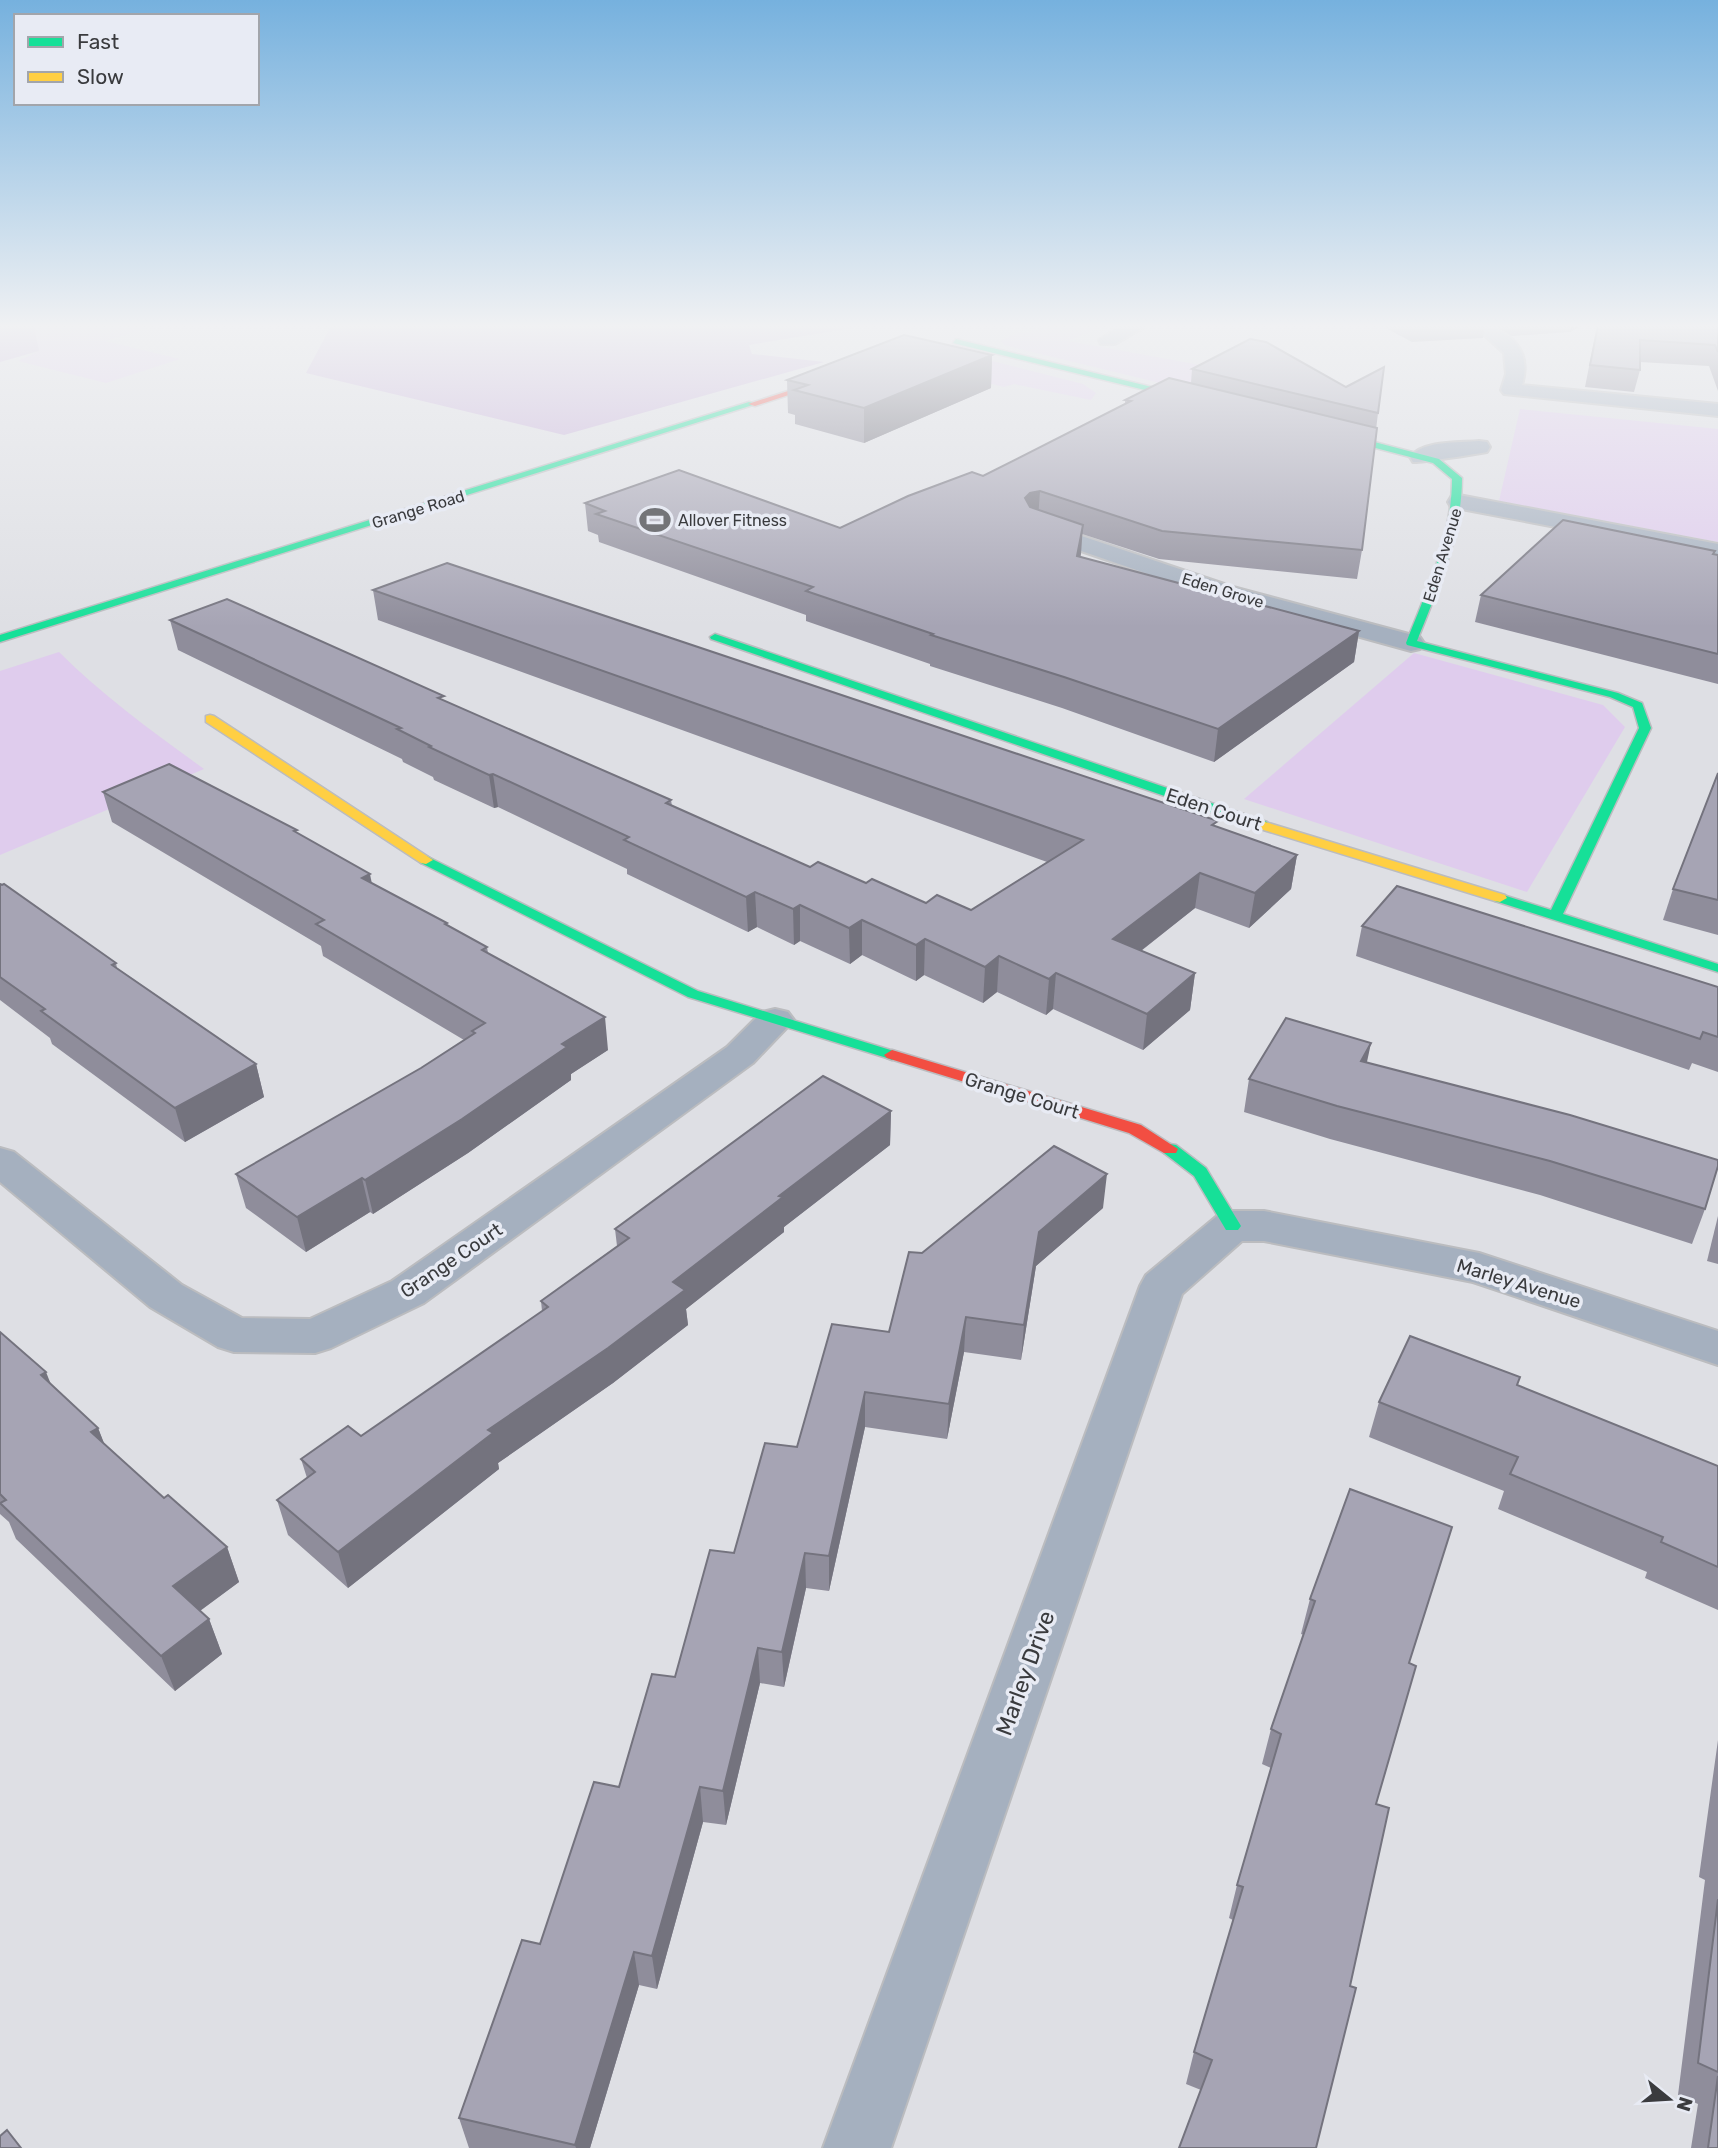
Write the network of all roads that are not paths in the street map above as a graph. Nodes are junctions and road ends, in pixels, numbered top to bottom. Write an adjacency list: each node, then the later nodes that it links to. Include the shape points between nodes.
1 (683, 426): 9 (street, Grange Road)
2 (1309, 429): 4 (street)
3 (1479, 447): 4 (street, via 1432,453)
4 (1429, 459): 5 (street, Eden Avenue, via 1457,478)
5 (1459, 502): 7 (street); 10 (street, Eden Avenue)
6 (1037, 528): 10 (street, Eden Grove, via 1224,592)
7 (1718, 551)
8 (715, 637): 12 (street, Eden Court, via 1233,816)
9 (0, 639)
10 (1411, 643): 12 (street, via 1638,705 1645,728)
11 (210, 719): 14 (street, Grange Court, via 413,854 692,994)
12 (1555, 915): 13 (street, Eden Court)
13 (1716, 968)
14 (775, 1020): 15 (street, Grange Court, via 740,1055 408,1293 315,1336 234,1335 166,1296); 16 (street, Grange Court, via 1135,1129 1200,1172)
15 (0, 1161)
16 (1232, 1226): 17 (street, Marley Avenue, via 1264,1226 1479,1268); 18 (street, Marley Drive, via 1163,1286)
17 (1718, 1348)
18 (857, 2148)

